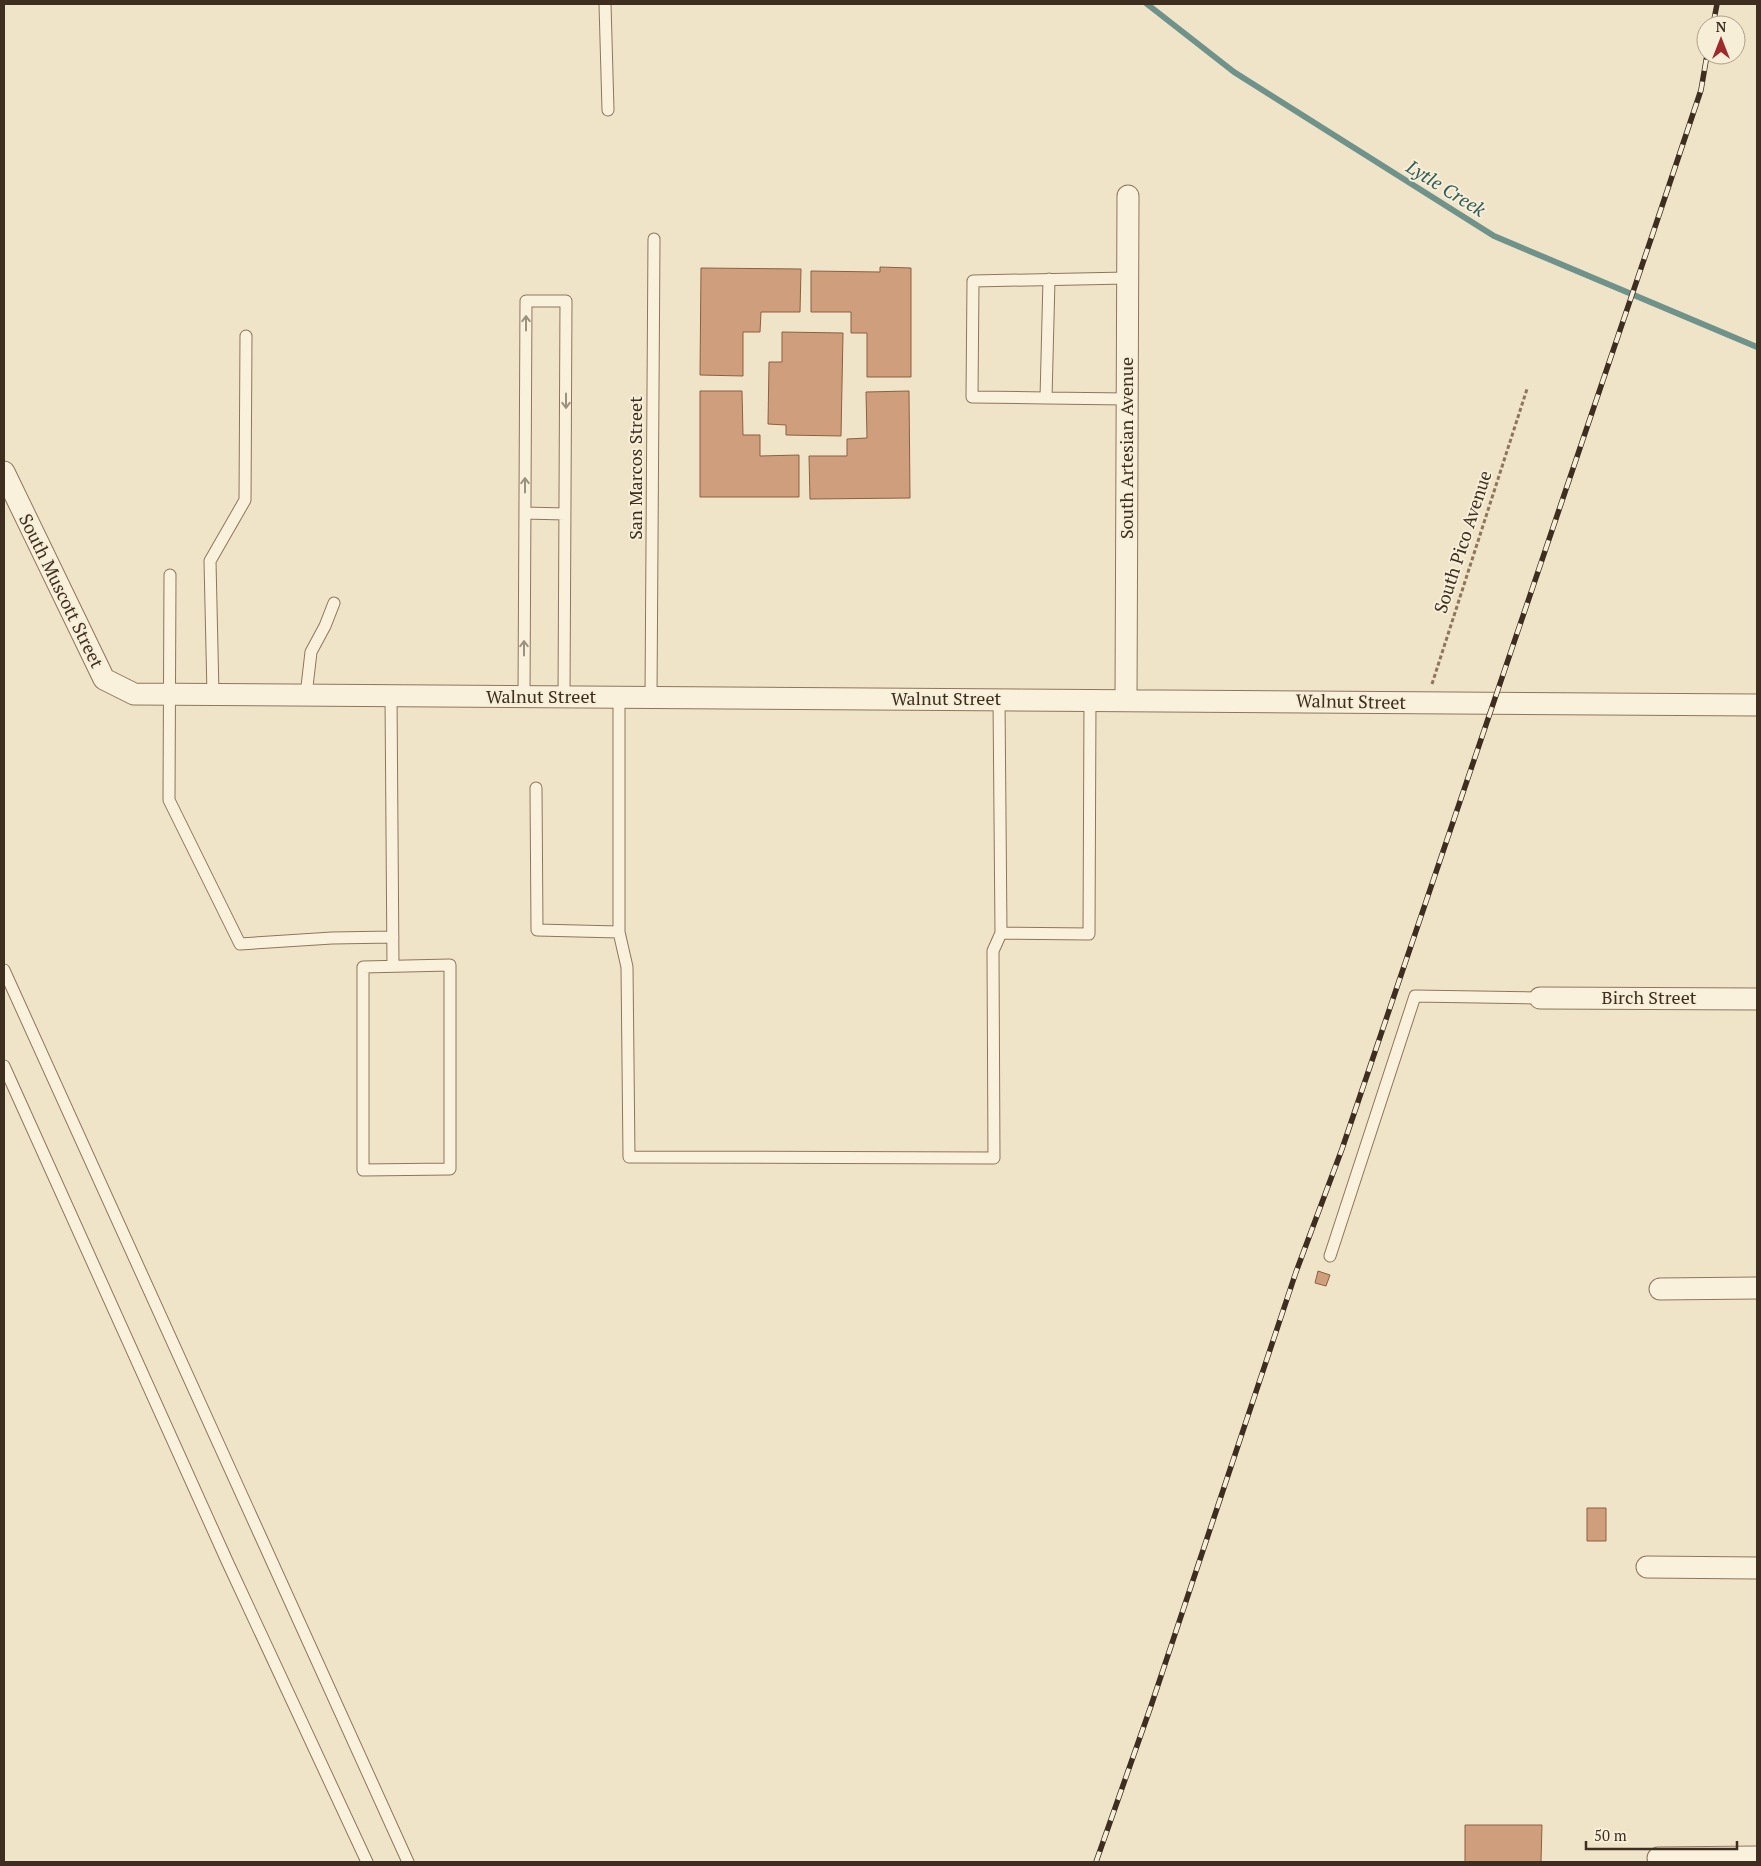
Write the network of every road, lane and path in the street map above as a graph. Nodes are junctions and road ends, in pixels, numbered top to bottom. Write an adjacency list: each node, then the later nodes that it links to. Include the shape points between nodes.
1 (605, 4): 2 (lane)
2 (608, 110)
3 (1128, 196): 5 (street, South Artesian Avenue)
4 (654, 239): 24 (lane, San Marcos Street)
5 (1127, 278): 6 (lane); 10 (street, South Artesian Avenue)
6 (1049, 280): 9 (lane); 9 (lane, via 973,281 972,397)
7 (246, 336): 18 (lane, via 245,500 210,561)
8 (1526, 389): 28 (path, South Pico Avenue)
9 (1046, 398): 10 (lane)
10 (1127, 399): 27 (street, South Artesian Avenue)
11 (4, 472): 16 (street, South Muscott Street, via 104,679)
12 (525, 513): 13 (lane); 13 (lane, one-way to 13, via 526,300 566,301); 21 (lane, one-way to 12)
13 (565, 514): 22 (lane)
14 (170, 575): 17 (lane)
15 (334, 603): 19 (lane, via 311,652)
16 (134, 694): 17 (street, Walnut Street)
17 (169, 694): 18 (street, Walnut Street); 33 (lane, via 169,800 240,944)
18 (213, 694): 19 (street, Walnut Street)
19 (306, 695): 20 (street, Walnut Street)
20 (392, 695): 21 (street, Walnut Street); 33 (lane)
21 (524, 696): 22 (street, Walnut Street)
22 (564, 697): 23 (street, Walnut Street)
23 (618, 697): 24 (street, Walnut Street); 31 (lane)
24 (651, 697): 25 (street, Walnut Street)
25 (999, 699): 26 (street, Walnut Street); 32 (lane)
26 (1090, 700): 27 (street, Walnut Street); 32 (lane, via 1088,934)
27 (1126, 700): 28 (street, Walnut Street)
28 (1426, 703): 29 (street, Walnut Street)
29 (1757, 704)
30 (536, 788): 31 (lane, via 537,930)
31 (619, 932): 32 (lane, via 627,967 629,1157 994,1158 993,951)
32 (1000, 934)
33 (393, 936): 34 (lane)
34 (393, 966): 34 (lane, via 363,967 362,1170 450,1169 450,965)
35 (4, 970): 47 (lane)
36 (1540, 998): 37 (street, Birch Street); 39 (lane, via 1415,996)
37 (1757, 999)
38 (4, 1066): 46 (lane)
39 (1330, 1256)
40 (1757, 1288): 41 (street)
41 (1660, 1289)
42 (1647, 1568): 43 (street)
43 (1757, 1568)
44 (1757, 1857): 45 (street)
45 (1658, 1858)
46 (367, 1862)
47 (408, 1862)

